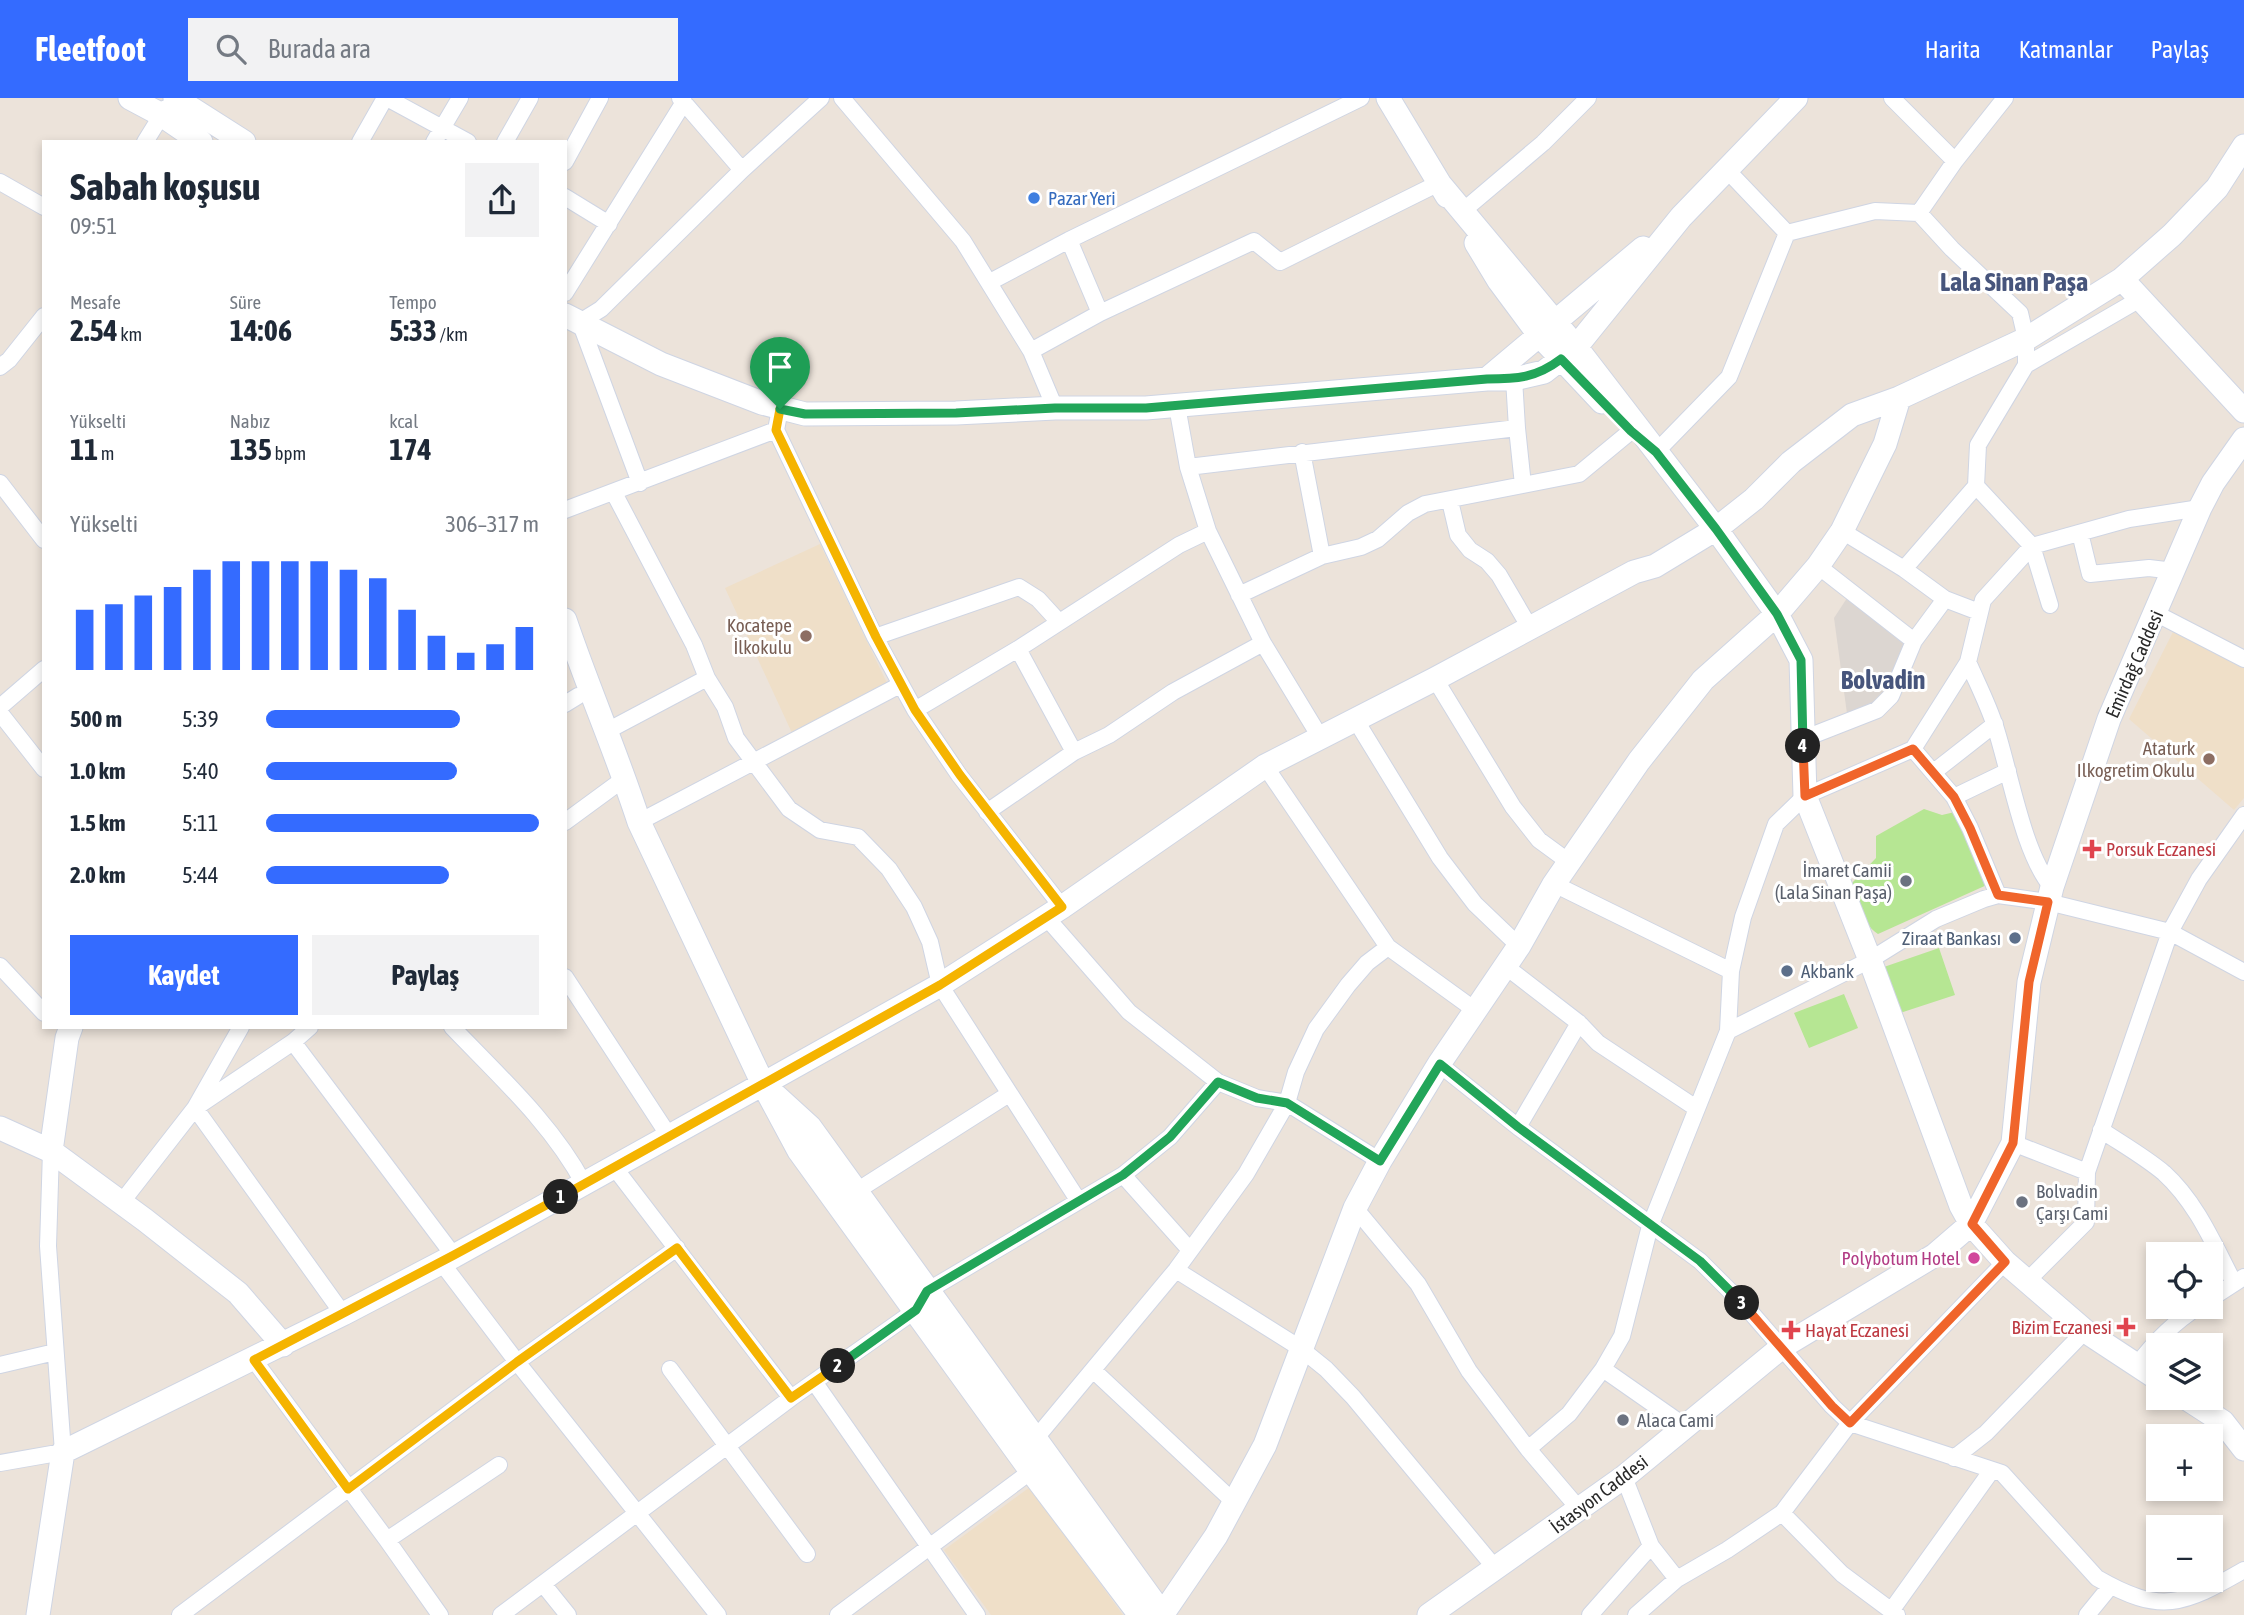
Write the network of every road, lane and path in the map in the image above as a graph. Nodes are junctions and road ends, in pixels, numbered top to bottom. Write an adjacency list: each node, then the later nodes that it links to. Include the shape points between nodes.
1 (130, 98): 16 (street)
2 (386, 98): 18 (street); 22 (street)
3 (460, 98): 18 (street)
4 (530, 98): 24 (street)
5 (821, 98): 29 (street)
6 (842, 98): 41 (street, via 963,241)
7 (1361, 98): 39 (street)
8 (1388, 98): 31 (street)
9 (1565, 98): 17 (street)
10 (1588, 98): 17 (street)
11 (1796, 98): 28 (street)
12 (1892, 98): 27 (street)
13 (2005, 98): 27 (street)
14 (595, 100): 26 (street)
15 (682, 100): 29 (street); 37 (street)
16 (170, 103): 19 (street); 20 (street); 21 (street)
17 (1574, 112): 34 (street)
18 (438, 135): 23 (street)
19 (146, 140)
20 (199, 140)
21 (240, 140)
22 (361, 140)
23 (459, 140)
24 (506, 140)
25 (2244, 146): 40 (street, via 2217,188)
26 (567, 158)
27 (1955, 161): 35 (street)
28 (1726, 169): 36 (street); 38 (street)
29 (742, 170): 46 (street, via 601,309)
30 (0, 182): 33 (street)
31 (1439, 183): 34 (street); 44 (street, via 1280,262 1254,241); 47 (street, via 1499,281)
32 (567, 198): 37 (street)
33 (42, 206)
34 (1464, 210): 47 (street)
35 (1919, 213): 38 (street, via 1875,211); 48 (street, via 2020,313)
36 (1681, 217): 47 (street); 50 (street)
37 (609, 224): 42 (street)
38 (1787, 233): 63 (street, via 1729,377)
39 (1069, 240): 41 (street); 44 (street)
40 (2122, 279): 43 (street); 48 (street)
41 (990, 282): 49 (street)
42 (567, 290)
43 (2140, 299): 51 (street); 58 (street)
44 (1100, 313): 49 (street)
45 (42, 319): 52 (street)
46 (570, 322): 59 (street); 67 (street)
47 (1547, 328): 50 (street); 53 (street)
48 (2026, 339): 51 (street); 55 (street)
49 (1031, 351): 57 (street)
50 (1568, 353): 54 (street, via 1544,372); 61 (street); 63 (street)
51 (2026, 365): 69 (street, via 1978,445)
52 (0, 367)
53 (1487, 379): 54 (street); 56 (street)
54 (1514, 379): 60 (street)
55 (1899, 398): 74 (street, via 1852,415); 76 (street, via 1885,444)
56 (1177, 406): 57 (street); 65 (street)
57 (1055, 408): 59 (street)
58 (2244, 411)
59 (778, 419): 67 (street); 93 (street)
60 (1517, 428): 64 (street); 68 (street)
61 (1631, 431): 63 (street); 68 (street, via 1580,474)
62 (2244, 439): 72 (street, Emirdağ Caddesi)
63 (1656, 452): 74 (street)
64 (1302, 453): 65 (street); 80 (street)
65 (1188, 467): 75 (street)
66 (0, 483): 78 (street)
67 (640, 483): 70 (street)
68 (1523, 485): 71 (street)
69 (1976, 486): 79 (street); 82 (street)
70 (614, 493): 73 (street); 101 (street)
71 (1450, 501): 80 (street, via 1416,509 1361,547); 92 (street, via 1458,535 1499,575)
72 (2200, 508): 77 (street, via 2129,519); 83 (street, Emirdağ Caddesi)
73 (567, 509)
74 (1716, 529): 88 (street); 92 (street, via 1656,566 1634,572)
75 (1208, 531): 84 (street); 90 (street)
76 (1842, 531): 81 (street); 82 (street)
77 (2080, 533): 79 (street); 83 (street, via 2090,574 2149,568)
78 (42, 537)
79 (2032, 546): 86 (street); 87 (street, via 1983,600)
80 (1322, 556): 84 (street)
81 (1818, 566): 88 (street); 94 (street)
82 (1903, 569): 85 (street)
83 (2174, 571): 89 (street, Emirdağ Caddesi)
84 (1239, 595): 95 (street)
85 (1945, 598): 87 (street); 94 (street)
86 (2050, 605)
87 (1979, 612): 98 (street)
88 (1777, 614): 112 (street, via 1801,660); 127 (street, via 1703,680 1639,761)
89 (2157, 614): 97 (street); 130 (street, Emirdağ Caddesi, via 2109,719)
90 (1059, 622): 93 (street, via 1019,587); 96 (street)
91 (567, 626): 110 (street)
92 (1530, 628): 102 (street)
93 (876, 637): 103 (street)
94 (1914, 641): 112 (street, via 1891,696 1877,710)
95 (1263, 643): 111 (street); 114 (street)
96 (1018, 649): 106 (street); 114 (street)
97 (2244, 659)
98 (1968, 662): 109 (street); 113 (street)
99 (42, 671): 105 (street)
100 (567, 671): 104 (street)
101 (707, 678): 110 (street); 115 (street)
102 (1435, 678): 108 (street); 127 (street, via 1513,807 1539,840)
103 (900, 685): 106 (street); 115 (street)
104 (572, 700): 120 (street)
105 (0, 707)
106 (915, 710): 123 (street)
107 (0, 713): 116 (street)
108 (1355, 719): 111 (street); 133 (street, via 1440,858 1475,904)
109 (1995, 724): 118 (street); 119 (street)
110 (607, 731): 120 (street)
111 (1320, 737): 117 (street)
112 (1803, 739): 121 (street)
113 (1913, 749): 118 (street); 121 (street)
114 (1074, 752): 123 (street)
115 (752, 762): 125 (street); 141 (street, via 789,808 820,830 858,837 889,869 930,942)
116 (42, 766)
117 (1265, 766): 131 (street); 134 (street)
118 (1935, 771): 122 (street)
119 (2008, 771): 122 (street); 130 (street)
120 (620, 782): 124 (street); 125 (street)
121 (1805, 796): 135 (street); 138 (street, via 1776,824 1743,917)
122 (1954, 797): 129 (street)
123 (987, 812): 131 (street)
124 (567, 821)
125 (639, 822): 153 (street)
126 (2241, 826): 132 (street, via 2199,880)
127 (1569, 862): 128 (street)
128 (1554, 884): 133 (street); 138 (street)
129 (1998, 895): 130 (street); 135 (street, via 1936,919)
130 (2050, 895): 132 (street); 162 (street, Emirdağ Caddesi, via 2029,982)
131 (1054, 912): 141 (street); 152 (street, via 1129,1012)
132 (2170, 932): 139 (street); 160 (street)
133 (1519, 946): 137 (street)
134 (1388, 947): 142 (street); 155 (street, via 1367,963 1316,1029)
135 (1870, 960): 149 (street); 173 (street, via 1961,1206)
136 (0, 966): 143 (street)
137 (1505, 966): 142 (street); 144 (street)
138 (1731, 971): 149 (street)
139 (2244, 972)
140 (567, 980): 161 (street)
141 (940, 985): 153 (street); 154 (street)
142 (1475, 1010): 151 (street)
143 (42, 1011)
144 (1579, 1023): 157 (street, via 1598,1043); 158 (street)
145 (241, 1029): 156 (street)
146 (308, 1029): 150 (street)
147 (454, 1029): 168 (street, via 520,1098 572,1162)
148 (65, 1031): 163 (street)
149 (1728, 1031): 157 (street)
150 (293, 1042): 156 (street); 177 (street)
151 (1440, 1064): 158 (street); 164 (street)
152 (1218, 1082): 155 (street, via 1257,1098); 167 (street, via 1170,1137)
153 (763, 1084): 161 (street); 169 (street, via 810,1127); 183 (street, via 799,1152)
154 (1009, 1094): 169 (street); 170 (street)
155 (1287, 1103): 164 (street); 176 (street, via 1246,1174)
156 (195, 1108): 171 (street); 184 (street)
157 (1696, 1108): 174 (street)
158 (1518, 1127): 174 (street)
159 (0, 1128): 163 (street)
160 (2101, 1130): 166 (street); 181 (street, via 2155,1165 2177,1186)
161 (669, 1136): 165 (street)
162 (2013, 1143): 166 (street); 173 (street, Emirdağ Caddesi)
163 (51, 1151): 171 (street); 190 (street, via 48,1246)
164 (1380, 1161): 172 (street)
165 (614, 1167): 168 (street); 175 (street)
166 (2087, 1172): 180 (street, via 2086,1222)
167 (1123, 1175): 170 (street); 176 (street)
168 (584, 1184): 177 (street)
169 (855, 1192): 183 (street)
170 (1078, 1200): 183 (street)
171 (121, 1203): 187 (street, via 238,1293)
172 (1355, 1208): 188 (street); 207 (street, via 1418,1284 1469,1371)
173 (1972, 1224): 178 (street); 189 (street, İstasyon Caddesi, via 1935,1255)
174 (1650, 1226): 189 (street, via 1700,1261); 196 (street, via 1622,1336)
175 (677, 1248): 192 (street); 200 (street)
176 (1189, 1249): 179 (street)
177 (448, 1259): 184 (street); 192 (street)
178 (2005, 1262): 180 (street); 202 (street)
179 (1176, 1270): 188 (street); 197 (street)
180 (2028, 1280): 186 (street)
181 (2239, 1280): 182 (street)
182 (2223, 1290)
183 (922, 1300): 199 (street); 204 (street); 211 (street)
184 (343, 1314): 187 (street)
185 (2181, 1319): 194 (street, via 2156,1340)
186 (2085, 1331): 194 (street); 209 (street, via 1986,1433)
187 (283, 1345): 191 (street)
188 (1300, 1348): 216 (street, via 1265,1445); 224 (street, via 1353,1397)
189 (1782, 1348): 202 (street); 203 (street, İstasyon Caddesi)
190 (55, 1352): 193 (street); 208 (street)
191 (254, 1360): 208 (street); 215 (street)
192 (517, 1362): 215 (street); 218 (street)
193 (0, 1365)
194 (2137, 1365): 198 (street)
195 (670, 1369): 206 (street)
196 (1603, 1369): 203 (street); 207 (street, via 1569,1414)
197 (1093, 1370): 204 (street); 216 (street)
198 (2146, 1371)
199 (815, 1383): 200 (street); 221 (street)
200 (791, 1398): 206 (street)
201 (2204, 1410): 205 (street)
202 (1850, 1423): 209 (street); 219 (street)
203 (1686, 1427): 214 (street, İstasyon Caddesi)
204 (1036, 1438): 211 (street)
205 (2241, 1440)
206 (727, 1446): 218 (street); 223 (street)
207 (1528, 1449): 217 (street)
208 (63, 1452): 210 (street); 232 (street)
209 (1954, 1458): 213 (street)
210 (0, 1463)
211 (1040, 1464): 221 (street); 239 (street); 240 (street)
212 (499, 1465): 220 (street)
213 (1992, 1470): 228 (street, via 2002,1473); 231 (street)
214 (1624, 1477): 217 (street, İstasyon Caddesi); 222 (street)
215 (348, 1489): 220 (street); 233 (street)
216 (1234, 1502): 240 (street)
217 (1580, 1510): 224 (street, İstasyon Caddesi)
218 (638, 1513): 227 (street); 237 (street)
219 (1782, 1513): 226 (street); 231 (street, via 1842,1574)
220 (387, 1540): 234 (street)
221 (929, 1545): 230 (street); 238 (street)
222 (1651, 1546): 226 (street); 242 (street)
223 (807, 1554)
224 (1496, 1569): 241 (street, İstasyon Caddesi)
225 (2244, 1570): 229 (street)
226 (1676, 1579): 243 (street)
227 (542, 1584): 235 (street); 236 (street)
228 (2109, 1588): 229 (street, via 2146,1605); 244 (street)
229 (2176, 1611)
230 (968, 1612)
231 (1894, 1613)
232 (38, 1615)
233 (180, 1615)
234 (440, 1615)
235 (501, 1615)
236 (568, 1615)
237 (718, 1615)
238 (838, 1615)
239 (1140, 1615)
240 (1163, 1615)
241 (1429, 1615)
242 (1590, 1615)
243 (1636, 1615)
244 (2087, 1615)

